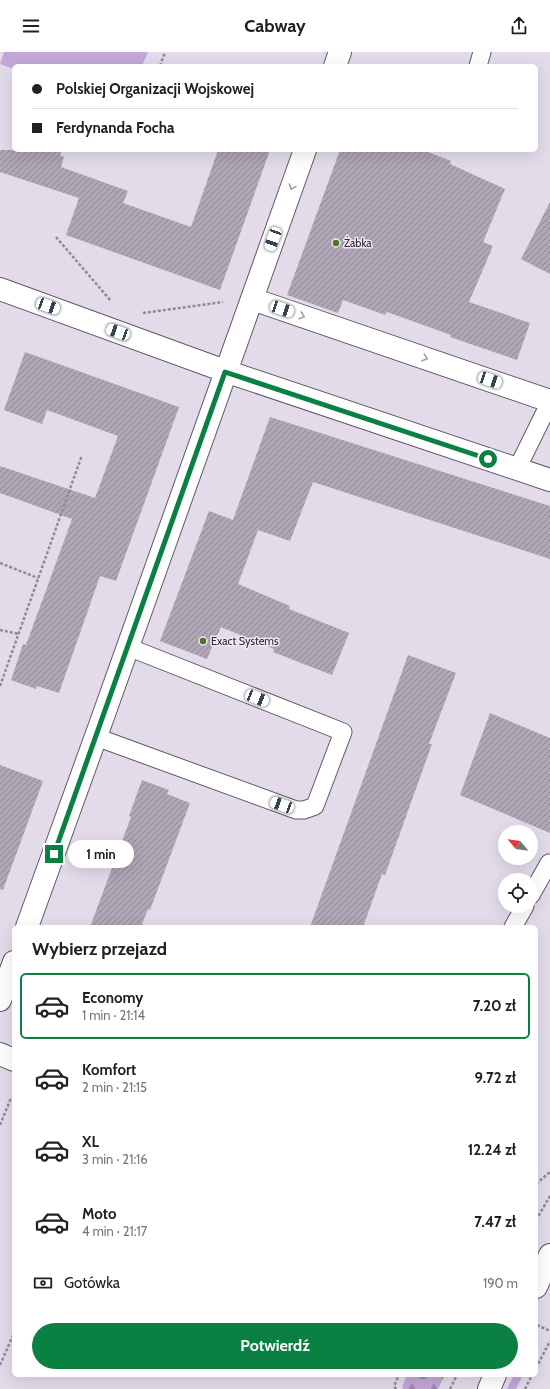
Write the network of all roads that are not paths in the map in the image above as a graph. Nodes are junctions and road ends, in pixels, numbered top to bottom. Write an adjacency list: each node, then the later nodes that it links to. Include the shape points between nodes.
1 (340, 52): 3 (street)
2 (482, 52): 4 (lane)
3 (336, 64)
4 (479, 64)
5 (304, 152): 7 (street, one-way to 7)
6 (0, 289): 8 (street)
7 (252, 299): 8 (street); 9 (street, one-way to 9)
8 (225, 372): 10 (street); 12 (street)
9 (550, 401): 10 (lane)
10 (517, 469): 11 (street)
11 (550, 480)
12 (128, 647): 13 (street); 13 (lane, via 343,732 315,806 304,810 296,810)
13 (96, 737): 17 (street)
14 (549, 863): 15 (lane)
15 (538, 883)
16 (521, 913): 18 (lane)
17 (28, 925)
18 (514, 925)
19 (12, 967): 20 (street)
20 (0, 1000)
21 (0, 1054): 22 (street)
22 (12, 1059)
23 (550, 1255): 24 (street)
24 (540, 1285)
25 (494, 1377): 26 (street)
26 (489, 1389)

